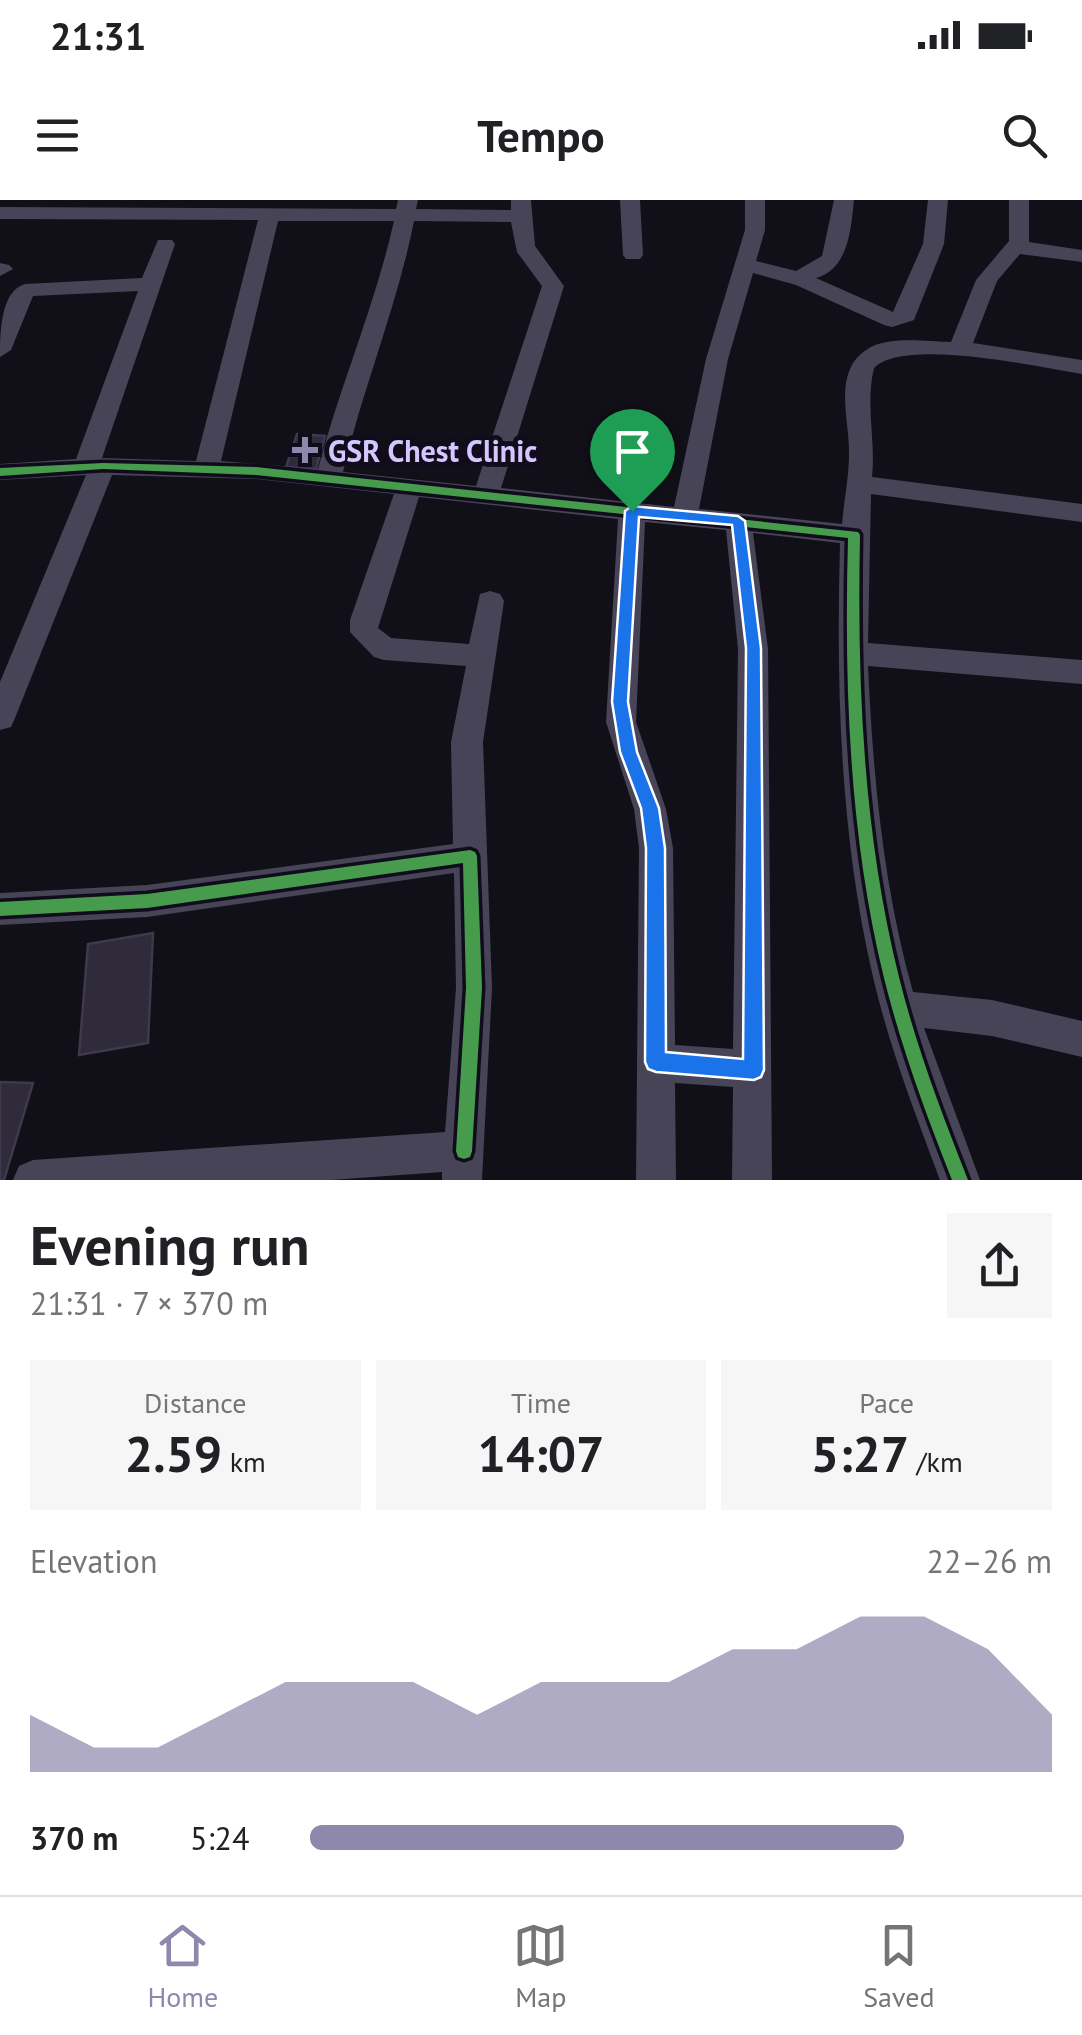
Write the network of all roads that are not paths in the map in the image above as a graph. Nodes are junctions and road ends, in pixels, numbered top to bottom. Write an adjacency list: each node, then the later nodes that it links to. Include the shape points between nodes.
1 (630, 200): 12 (street)
2 (755, 200): 14 (street)
3 (844, 200): 15 (street, via 839,244 824,267)
4 (938, 200): 15 (street, via 929,254 901,320)
5 (1018, 200): 11 (street)
6 (408, 206): 7 (street); 8 (street); 23 (street)
7 (522, 208): 26 (street, via 527,252 553,286)
8 (270, 212): 9 (street); 21 (street)
9 (0, 213)
10 (165, 244): 16 (street)
11 (1017, 246): 13 (street); 17 (street, via 990,275)
12 (632, 255)
13 (1082, 256)
14 (744, 264): 15 (street); 29 (street)
15 (804, 280)
16 (150, 284): 18 (street, via 25,290); 20 (street)
17 (960, 348): 19 (street); 24 (street, via 890,349 862,366 856,394)
18 (0, 350)
19 (1082, 367)
20 (94, 466): 21 (street); 22 (street); 36 (street)
21 (207, 468): 23 (street)
22 (0, 472)
23 (328, 478): 25 (street)
24 (859, 484): 28 (street); 31 (street)
25 (408, 488): 26 (street); 34 (street, via 364,632 384,649)
26 (485, 496): 27 (street)
27 (632, 511): 29 (street); 41 (street, via 620,702 656,848)
28 (1082, 513)
29 (685, 516): 30 (street)
30 (738, 521): 31 (street); 42 (street, via 754,648)
31 (854, 535): 33 (street)
32 (490, 600): 34 (street)
33 (852, 653): 35 (street); 39 (street, via 878,918)
34 (482, 656): 37 (street, via 467,742)
35 (1082, 672)
36 (0, 718)
37 (470, 856): 38 (street, via 147,901); 43 (street, via 474,988)
38 (0, 909)
39 (900, 1008): 40 (street, via 992,1018); 47 (street)
40 (1082, 1039)
41 (656, 1062): 42 (street); 45 (street)
42 (754, 1070): 46 (street)
43 (463, 1165): 44 (street)
44 (33, 1180)
45 (656, 1180)
46 (752, 1180)
47 (960, 1180)

